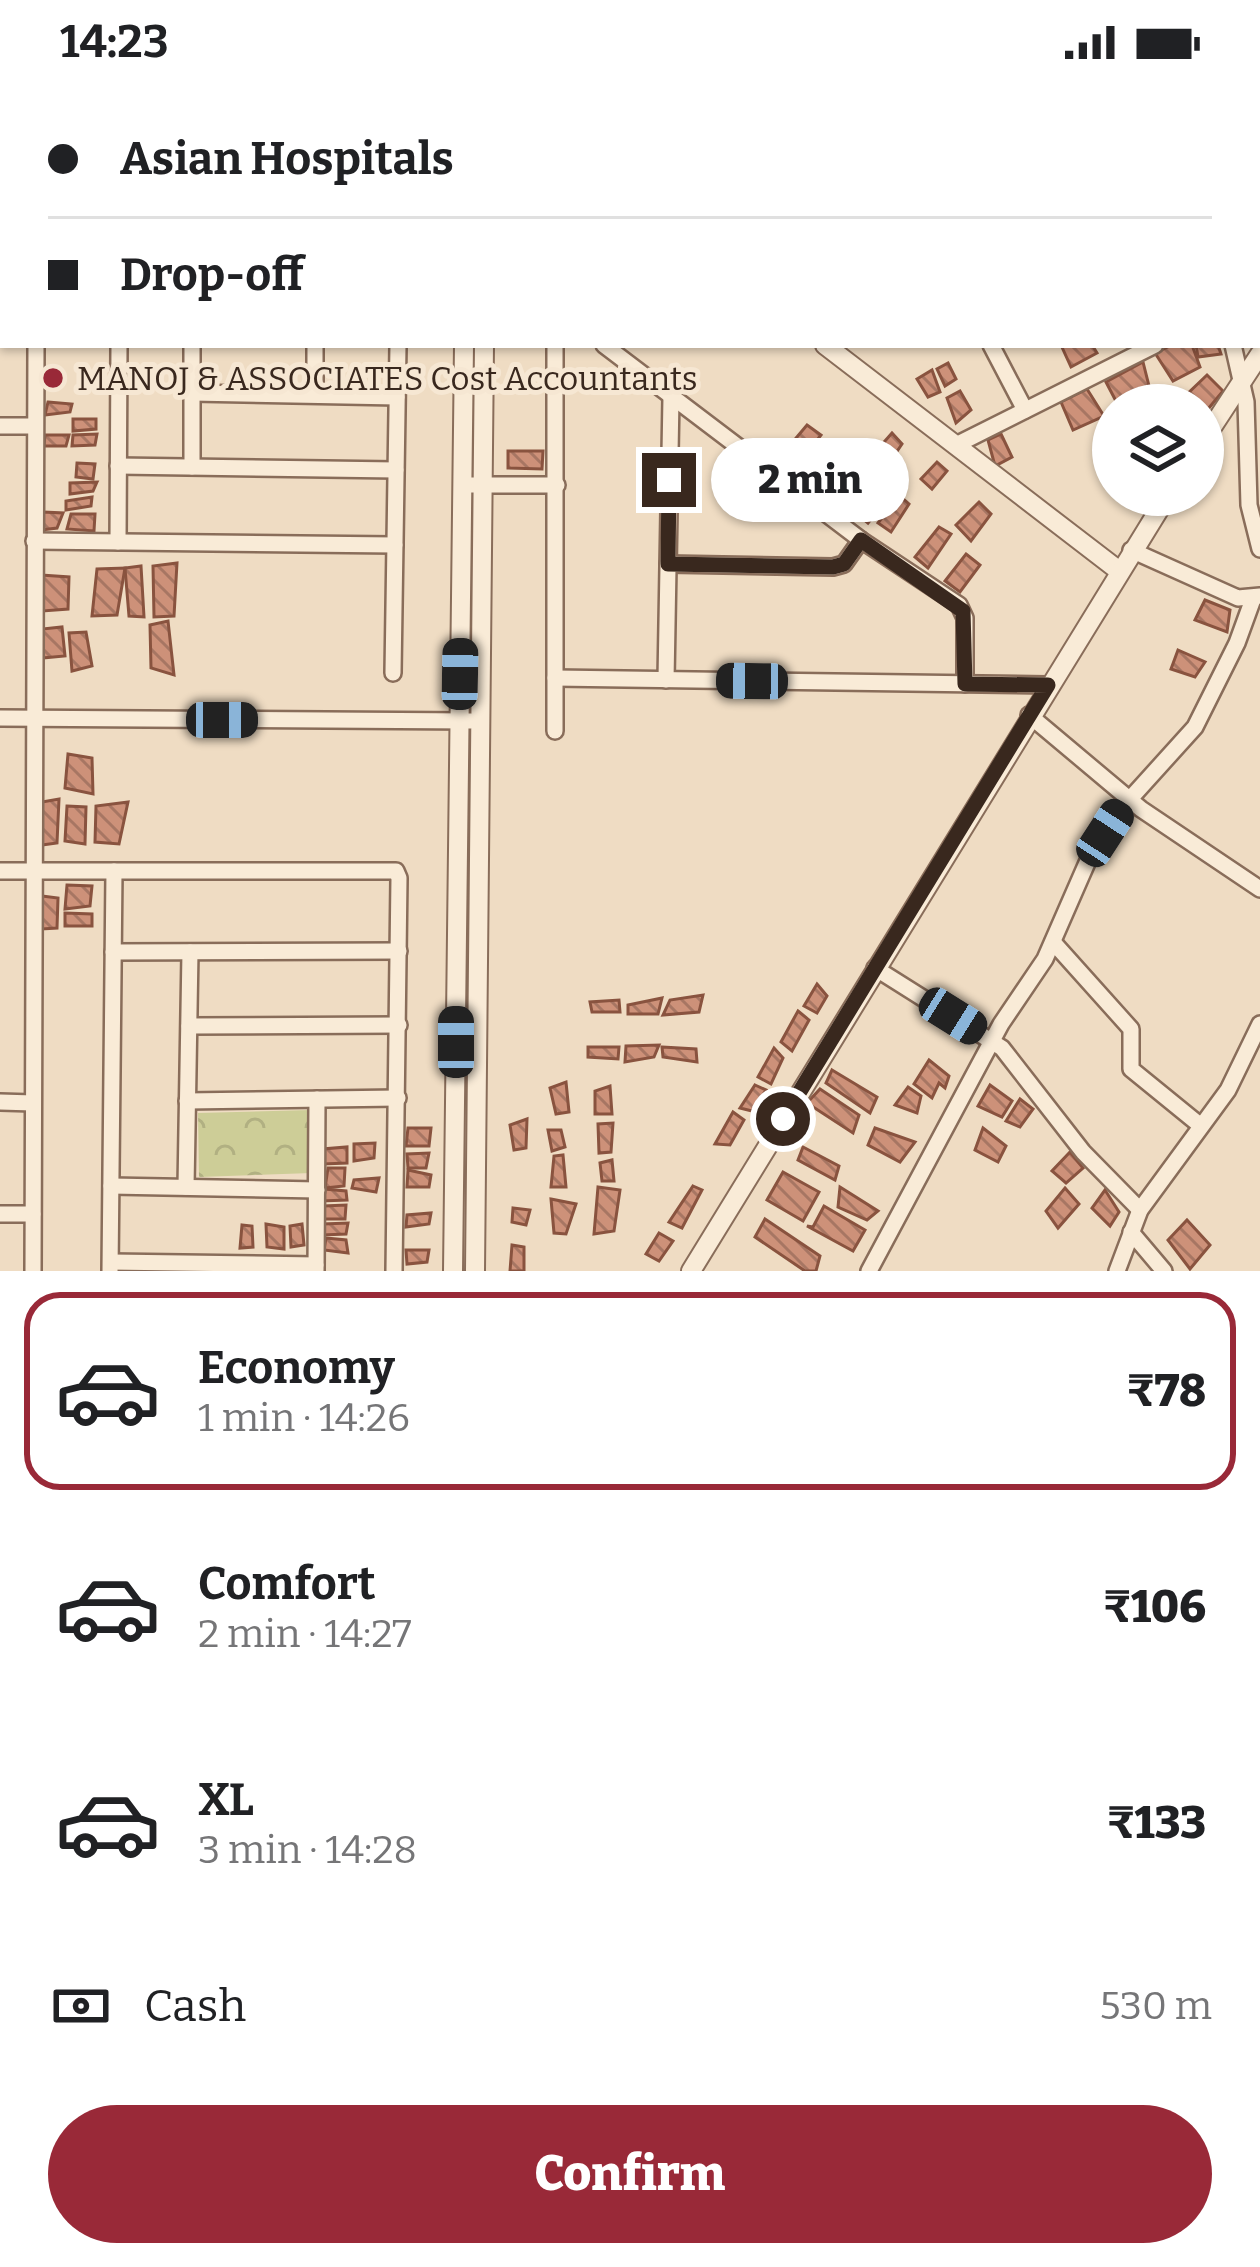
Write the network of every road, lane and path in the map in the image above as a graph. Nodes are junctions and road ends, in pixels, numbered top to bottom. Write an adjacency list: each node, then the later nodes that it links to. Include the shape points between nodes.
1 (36, 348): 23 (street)
2 (119, 348): 25 (street)
3 (192, 348): 16 (street)
4 (315, 348): 17 (street)
5 (398, 348): 18 (street)
6 (464, 348): 28 (street)
7 (484, 348): 30 (street)
8 (556, 348): 29 (street)
9 (608, 348): 19 (street)
10 (829, 348): 24 (street)
11 (993, 348): 20 (street)
12 (1149, 348): 20 (street)
13 (1234, 348): 15 (street)
14 (1260, 354): 15 (street)
15 (1243, 381): 21 (street); 36 (street, via 1246,477)
16 (192, 393): 17 (street); 26 (street)
17 (315, 394): 18 (street)
18 (397, 397): 27 (street)
19 (671, 397): 32 (street); 38 (street)
20 (1025, 410): 24 (street)
21 (1224, 410)
22 (0, 425): 23 (street)
23 (35, 426): 33 (street)
24 (956, 445): 39 (street)
25 (118, 466): 26 (street); 34 (street)
26 (192, 467): 27 (street)
27 (396, 470): 35 (street)
28 (462, 485): 30 (street); 49 (street)
29 (556, 485): 30 (street); 42 (street)
30 (483, 486): 50 (street)
31 (1154, 516): 37 (street)
32 (861, 540): 38 (street, via 833,567); 44 (street, via 963,611)
33 (34, 541): 34 (street); 48 (street)
34 (118, 542): 35 (street)
35 (394, 545): 41 (street)
36 (1260, 549)
37 (1131, 550): 39 (street); 40 (street, via 1238,598)
38 (668, 564): 43 (street)
39 (1118, 570): 45 (street)
40 (1257, 598): 52 (street, via 1196,727)
41 (393, 674)
42 (555, 678): 43 (street); 51 (street)
43 (666, 680): 44 (street)
44 (965, 684): 45 (street)
45 (1048, 685): 46 (street)
46 (1029, 715): 52 (street); 61 (street)
47 (0, 718): 48 (street)
48 (32, 719): 49 (street); 54 (street)
49 (459, 721): 50 (street); 83 (street)
50 (483, 721): 84 (street)
51 (555, 731)
52 (1129, 800): 56 (street); 57 (street, via 1090,856)
53 (0, 871): 54 (street)
54 (32, 871): 55 (street); 70 (street)
55 (114, 871): 58 (street, via 395,871); 59 (street)
56 (1260, 889)
57 (1053, 942): 65 (street); 71 (street, via 1131,1029 1131,1069)
58 (399, 951): 60 (street); 63 (street)
59 (113, 952): 60 (street); 72 (street)
60 (190, 952): 64 (street)
61 (875, 968): 65 (street); 85 (street)
62 (1260, 1024): 71 (street)
63 (399, 1025): 64 (street); 66 (street)
64 (189, 1026): 68 (street)
65 (992, 1040): 75 (street); 86 (street)
66 (398, 1098): 67 (street); 82 (street)
67 (317, 1099): 68 (street); 74 (street)
68 (187, 1101): 73 (street)
69 (0, 1102): 70 (street)
70 (32, 1103): 77 (street)
71 (1201, 1126): 75 (street)
72 (111, 1186): 73 (street); 79 (street)
73 (185, 1187): 74 (street)
74 (317, 1190): 80 (street)
75 (1140, 1210): 78 (street)
76 (0, 1214): 77 (street)
77 (33, 1214): 81 (street)
78 (1131, 1232): 87 (street); 88 (street)
79 (110, 1267): 80 (street)
80 (316, 1268)
81 (33, 1271)
82 (394, 1271)
83 (453, 1271)
84 (475, 1271)
85 (691, 1271)
86 (869, 1271)
87 (1117, 1271)
88 (1164, 1271)

